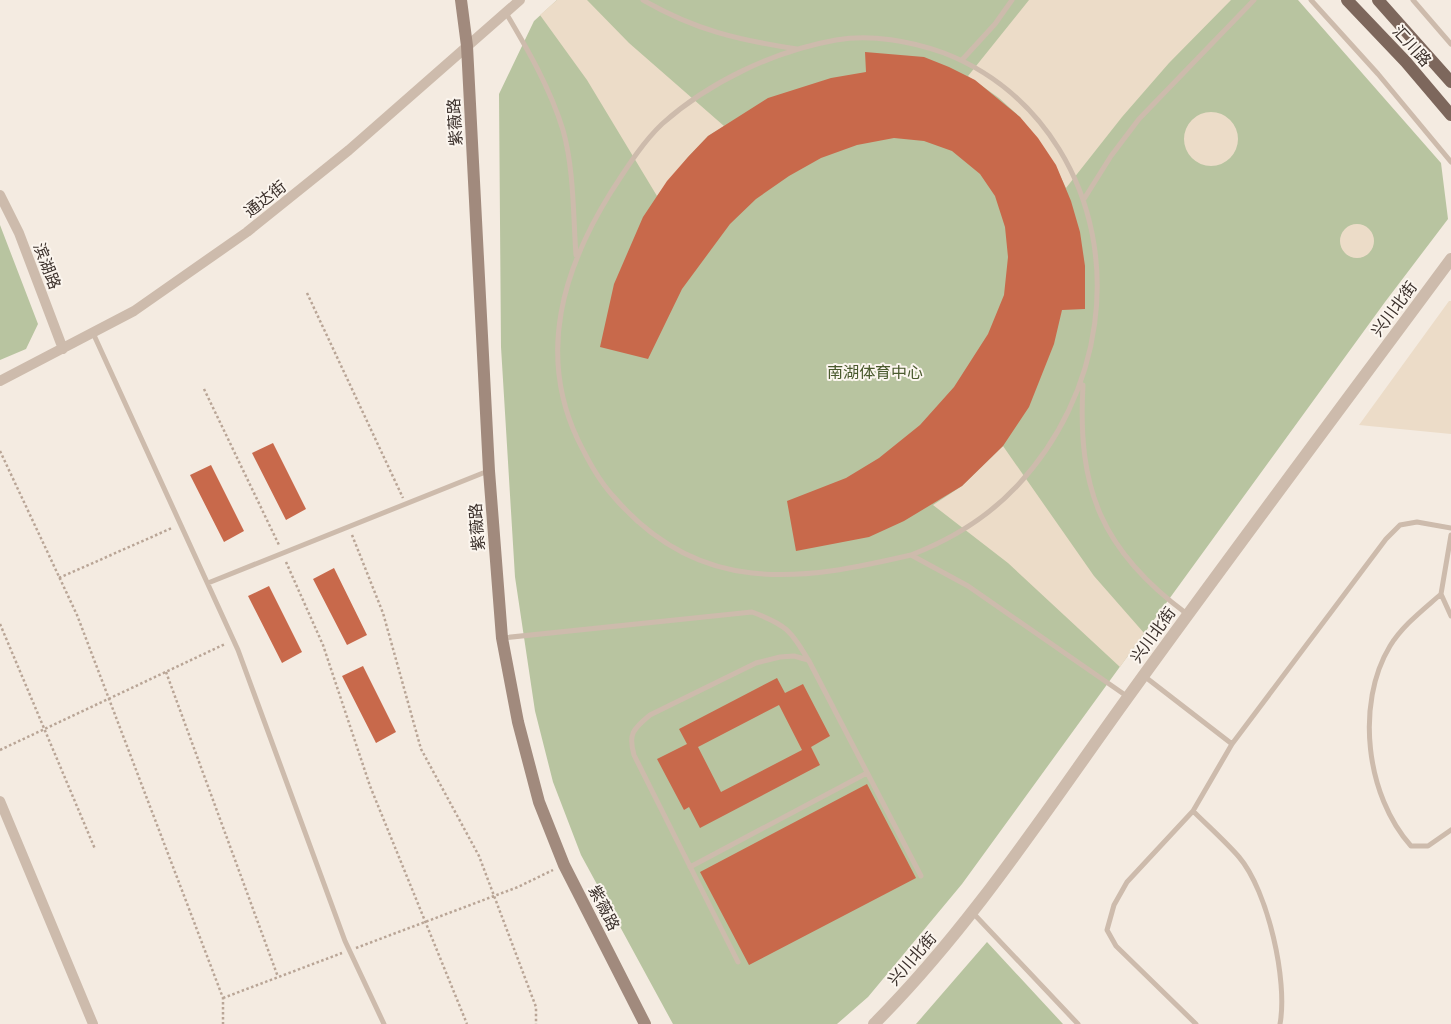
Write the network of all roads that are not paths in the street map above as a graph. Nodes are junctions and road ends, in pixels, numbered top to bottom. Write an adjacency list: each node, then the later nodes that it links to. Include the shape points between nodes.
1 (460, 0): 12 (main road, 紫薇路)
2 (520, 0): 10 (street, 通达街)
3 (643, 0): 13 (lane, via 674,17 733,39)
4 (1012, 0): 14 (lane)
5 (1254, 0): 19 (lane, via 1139,119)
6 (1311, 0): 17 (lane)
7 (1347, 0): 16 (main road, 汇川路)
8 (1378, 0): 15 (main road, 汇川路)
9 (1413, 0): 11 (lane)
10 (505, 12): 12 (street, 通达街); 20 (lane, via 536,66 563,131)
11 (1451, 44)
12 (467, 46): 22 (street, 通达街, via 349,150 247,232 134,311); 26 (main road, 紫薇路)
13 (800, 49): 14 (lane, via 864,37 930,48); 20 (lane, via 726,80 660,126 629,164 594,221)
14 (962, 60): 19 (lane, via 986,74 1035,115 1069,166)
15 (1451, 82)
16 (1451, 115)
17 (1451, 162)
18 (0, 195): 23 (street, 滨湖路, via 19,234)
19 (1084, 199): 24 (lane, via 1093,244 1098,301)
20 (577, 258): 29 (lane, via 564,294 556,344 558,381 570,422 586,456 606,489 641,525 683,554 749,573 824,573)
21 (1451, 259): 32 (street, 兴川北街)
22 (93, 333): 23 (street, 通达街); 30 (lane)
23 (64, 349): 25 (street, 通达街)
24 (1083, 379): 29 (lane, via 1057,432 1035,466 1014,490 939,544); 32 (lane, via 1082,446 1089,481 1108,532 1129,563 1158,592)
25 (0, 381)
26 (489, 471): 30 (lane); 34 (main road, 紫薇路)
27 (1451, 528): 38 (lane, via 1417,522 1400,525 1386,539)
28 (1451, 535): 31 (lane)
29 (911, 555): 37 (lane, via 968,586)
30 (208, 583): 48 (lane, via 234,640 350,950)
31 (1441, 594): 33 (lane); 42 (lane, via 1413,618 1390,645 1376,681 1369,723 1372,762 1400,833 1411,846 1428,846)
32 (1188, 614): 36 (street, 兴川北街)
33 (1451, 616)
34 (502, 638): 35 (lane, via 752,612 778,622 791,632); 49 (main road, 紫薇路, via 518,722 539,802 564,865)
35 (809, 660): 39 (lane); 43 (lane, via 794,656 756,663 650,715 636,727 630,741 634,755)
36 (1144, 675): 37 (street, 兴川北街); 38 (lane)
37 (1128, 697): 45 (street, 兴川北街)
38 (1232, 744): 41 (lane)
39 (867, 774): 43 (lane); 44 (lane)
40 (0, 801): 47 (street)
41 (1193, 811): 52 (lane, via 1127,882 1114,905 1107,930 1116,946); 53 (lane, via 1240,858 1263,900 1276,949 1282,1011)
42 (1451, 830)
43 (690, 867): 46 (lane)
44 (921, 876)
45 (973, 913): 50 (street, 兴川北街, via 900,999); 51 (lane)
46 (738, 962)
47 (93, 1024)
48 (384, 1024)
49 (645, 1024)
50 (874, 1024)
51 (1078, 1024)
52 (1196, 1024)
53 (1280, 1024)

